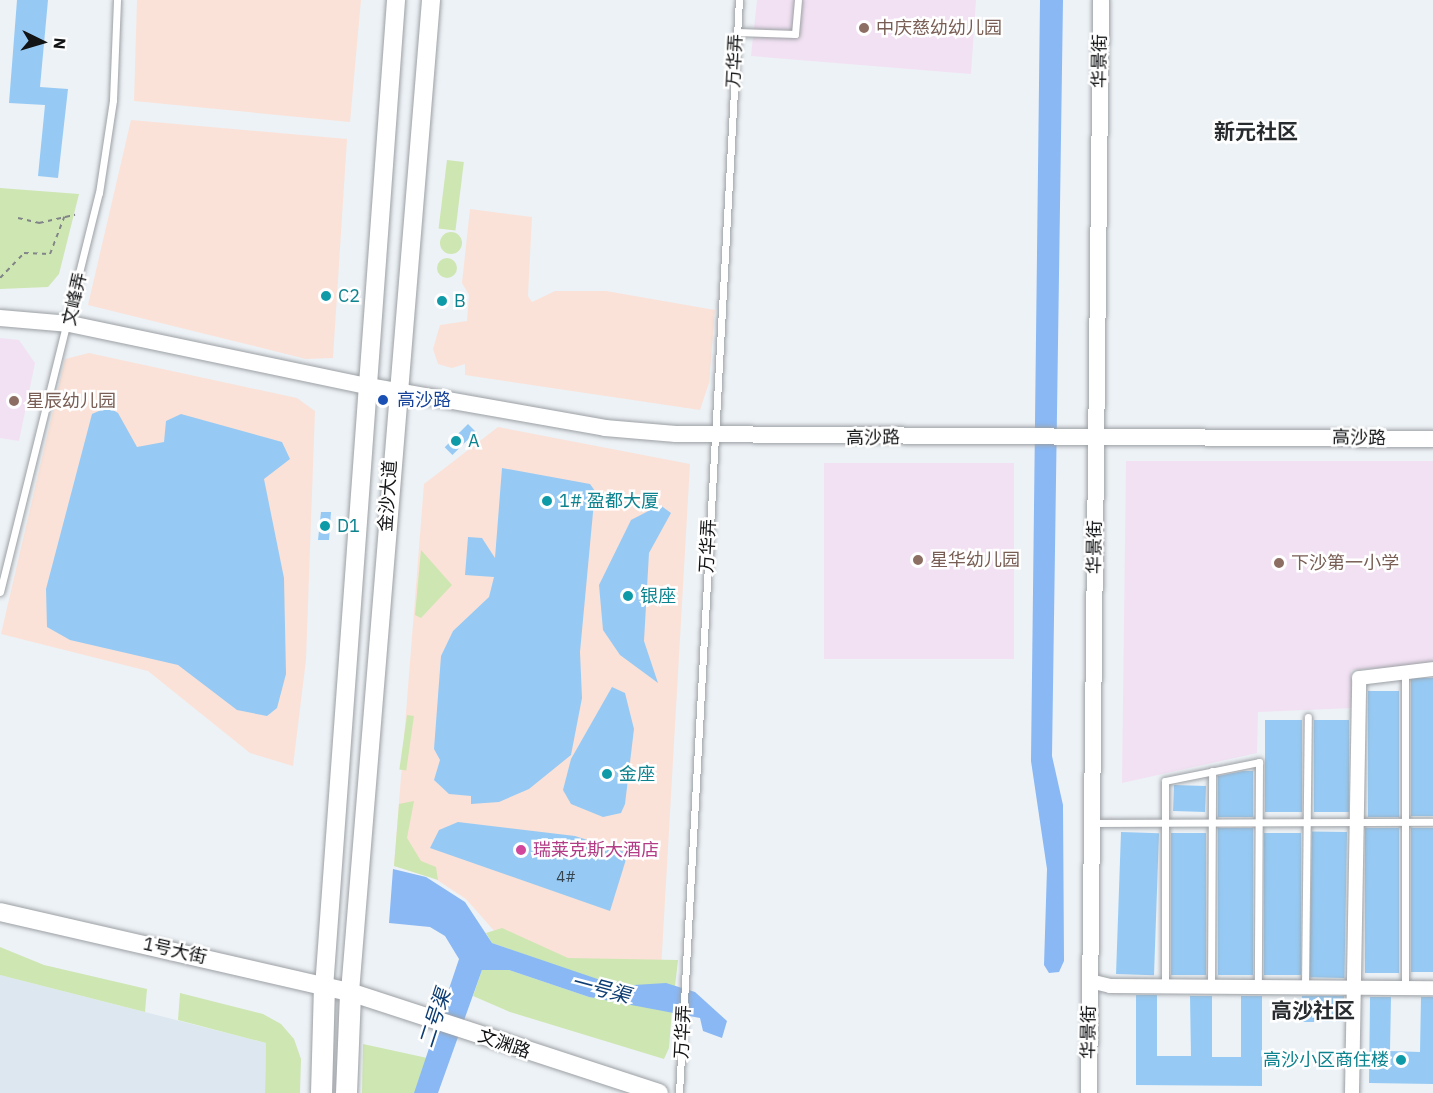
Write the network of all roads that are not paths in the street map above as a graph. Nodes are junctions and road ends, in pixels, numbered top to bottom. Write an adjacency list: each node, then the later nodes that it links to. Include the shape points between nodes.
1 (117, 0): 9 (lane, 文峰弄, via 113,100)
2 (396, 0): 10 (main road, 金沙大道)
3 (431, 0): 11 (main road, 金沙大道)
4 (739, 0): 7 (lane, 万华弄)
5 (798, 0): 7 (lane, via 795,34)
6 (1101, 0): 13 (street, 华景街)
7 (737, 32): 12 (lane, 万华弄)
8 (0, 318): 9 (street, 高沙路)
9 (70, 324): 10 (street, 高沙路); 15 (lane, 文峰弄)
10 (368, 386): 11 (street, 高沙路); 35 (main road, 金沙大道)
11 (396, 388): 12 (street, 高沙路, via 605,428); 38 (main road, 金沙大道)
12 (714, 435): 13 (street, 高沙路); 42 (lane, 万华弄)
13 (1096, 436): 14 (street, 高沙路); 27 (street, 华景街)
14 (1433, 439)
15 (0, 592)
16 (1433, 669): 17 (street)
17 (1405, 671): 24 (street, via 1359,678); 25 (lane)
18 (1308, 717): 23 (lane)
19 (1212, 771): 20 (lane, via 1165,781); 21 (lane); 22 (lane, via 1259,762)
20 (1166, 822): 21 (lane); 27 (lane); 31 (lane)
21 (1211, 822): 22 (lane); 33 (lane)
22 (1259, 822): 23 (lane); 30 (lane)
23 (1308, 822): 24 (lane); 32 (lane)
24 (1356, 822): 25 (lane); 34 (street)
25 (1405, 822): 26 (lane); 36 (lane)
26 (1433, 822)
27 (1092, 823): 29 (street, 华景街)
28 (0, 912): 35 (main road, 1号大街)
29 (1090, 981): 31 (street); 43 (street, 华景街)
30 (1257, 985): 32 (street); 33 (street)
31 (1165, 986): 33 (street)
32 (1305, 986): 34 (street)
33 (1210, 987)
34 (1354, 987): 36 (street); 44 (street)
35 (324, 988): 38 (main road, 1号大街); 39 (main road)
36 (1405, 988): 37 (street)
37 (1433, 988)
38 (350, 992): 40 (main road); 41 (main road, 文渊路)
39 (321, 1093)
40 (346, 1093)
41 (659, 1093)
42 (679, 1093)
43 (1089, 1093)
44 (1352, 1093)

